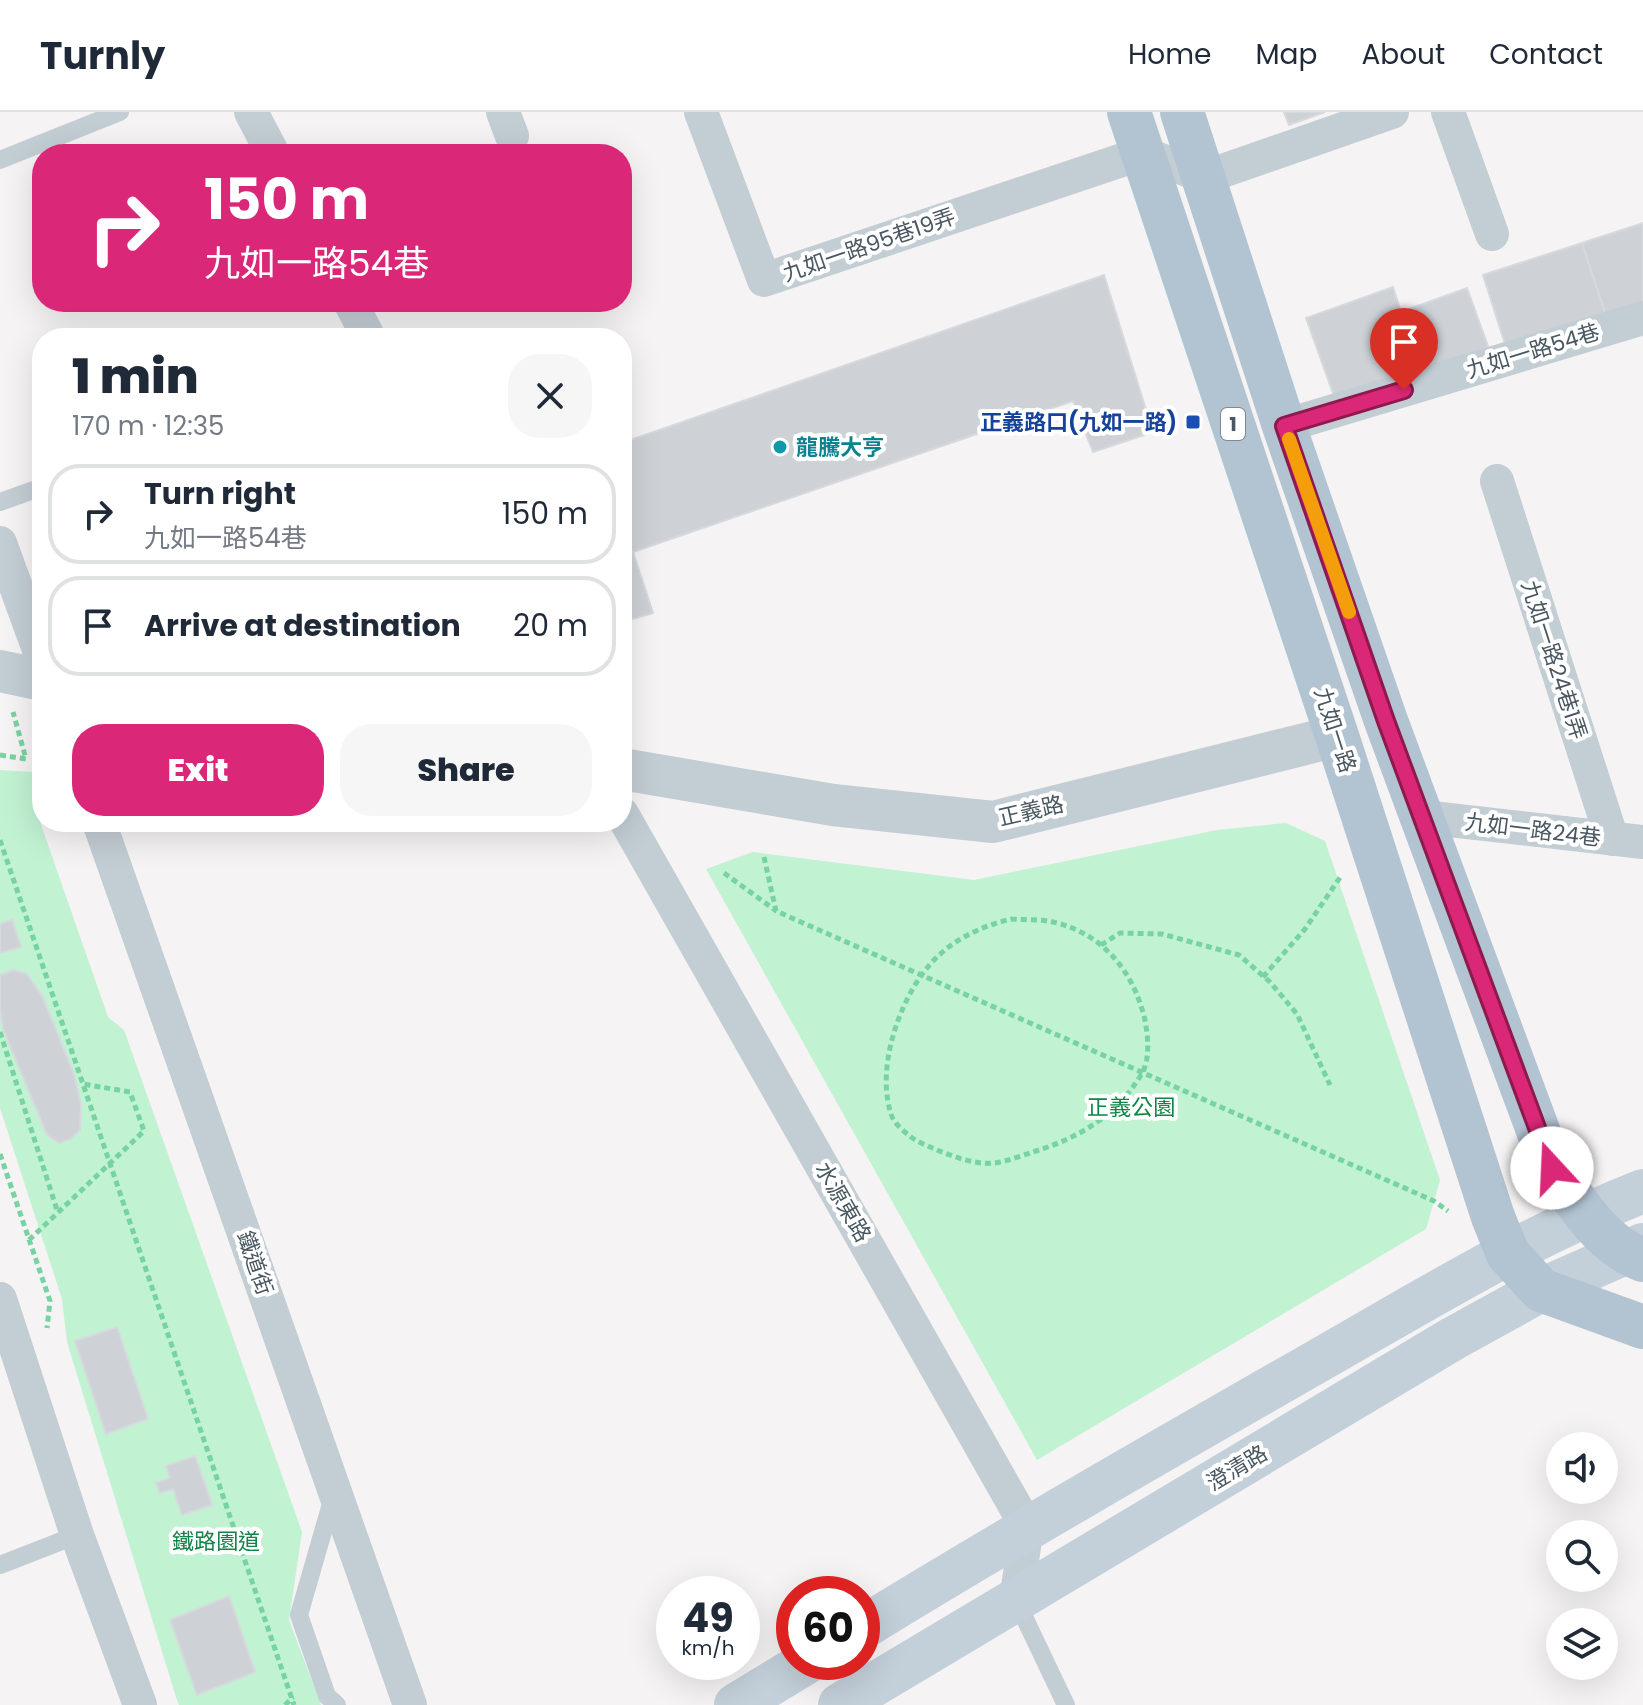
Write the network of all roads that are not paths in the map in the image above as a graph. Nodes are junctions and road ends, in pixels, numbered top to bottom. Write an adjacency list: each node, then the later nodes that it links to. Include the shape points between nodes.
1 (120, 112): 8 (lane)
2 (251, 112): 9 (street)
3 (701, 112): 11 (street, 九如一路95巷19弄, via 764,280)
4 (1129, 112): 11 (main road, 九如一路 / 1)
5 (1182, 112): 13 (main road, 1)
6 (1392, 112): 13 (street)
7 (1448, 112): 14 (street)
8 (40, 144)
9 (268, 144)
10 (32, 147): 12 (lane)
11 (1143, 153): 13 (street); 25 (main road, 九如一路 / 1)
12 (0, 160)
13 (1205, 177): 16 (main road, 1)
14 (1492, 234)
15 (1643, 318): 16 (street, 九如一路54巷)
16 (1284, 426): 24 (main road, 1)
17 (1497, 481): 30 (street, 九如一路24巷1弄)
18 (32, 491): 19 (lane)
19 (0, 502)
20 (0, 543): 21 (street)
21 (32, 631)
22 (0, 671): 23 (street)
23 (32, 678)
24 (1386, 721): 25 (street, 正義路); 27 (main road, 1)
25 (1337, 736): 26 (street, 正義路, via 993,822 833,805); 34 (main road, 九如一路 / 1)
26 (632, 771)
27 (1423, 817): 30 (street, 九如一路24巷); 32 (main road, 1, via 1552,1168)
28 (103, 832): 38 (street, 鐵道街)
29 (632, 832): 39 (street, 水源東路)
30 (1627, 841)
31 (1643, 1191): 32 (main road)
32 (1585, 1214): 33 (main road, 1); 34 (main road)
33 (1636, 1253): 35 (main road, 澄清路)
34 (1508, 1254): 35 (main road, 九如一路 / 1); 39 (main road)
35 (1541, 1290): 37 (main road, 九如一路 / 1); 42 (main road, 澄清路)
36 (0, 1299): 40 (street)
37 (1643, 1327)
38 (335, 1491): 46 (lane, via 299,1615 327,1696); 47 (street, 鐵道街)
39 (1027, 1527): 42 (street); 43 (main road)
40 (77, 1535): 41 (lane); 45 (street)
41 (0, 1565)
42 (1016, 1600): 49 (main road, 澄清路); 50 (lane)
43 (880, 1617)
44 (777, 1680): 48 (main road)
45 (140, 1705)
46 (337, 1705)
47 (410, 1705)
48 (736, 1705)
49 (840, 1705)
50 (1066, 1705)

